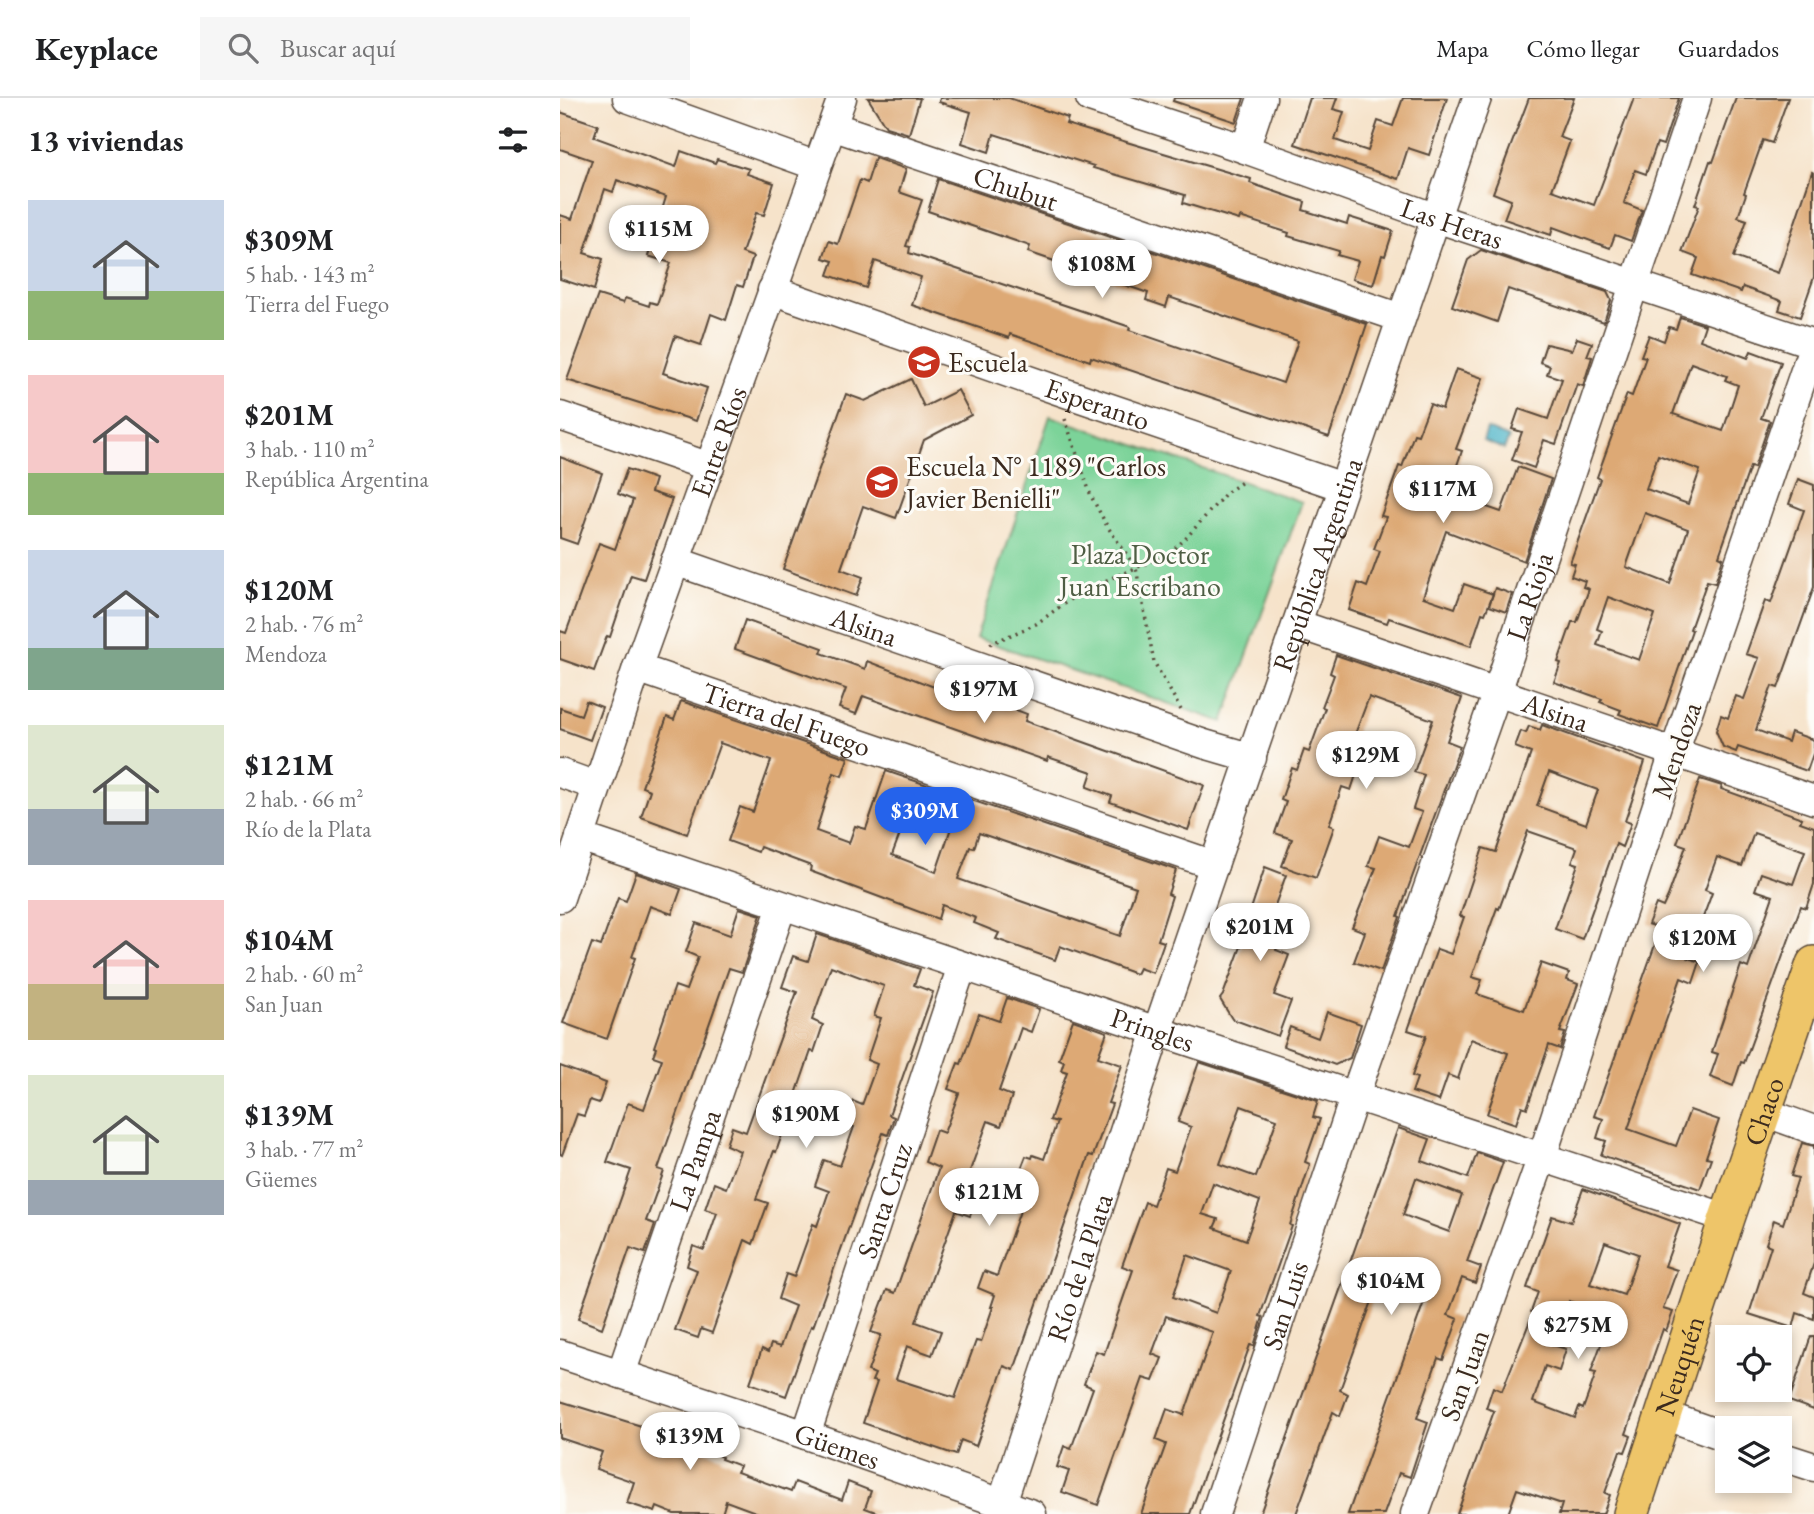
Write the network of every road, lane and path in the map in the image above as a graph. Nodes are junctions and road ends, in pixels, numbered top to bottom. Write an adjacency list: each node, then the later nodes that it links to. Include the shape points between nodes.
1 (627, 98): 9 (street)
2 (842, 98): 7 (street, Entre Ríos)
3 (1090, 98): 8 (street, Las Heras)
4 (1262, 98): 8 (street)
5 (1477, 98): 10 (street, República Argentina)
6 (1697, 98): 11 (street, La Rioja)
7 (832, 126): 9 (street, Entre Ríos); 13 (street, Chubut)
8 (1245, 149): 10 (street, Las Heras)
9 (817, 166): 12 (street, Entre Ríos)
10 (1436, 218): 11 (street, Las Heras); 13 (street, República Argentina)
11 (1633, 284): 14 (street, Las Heras); 25 (street, La Rioja)
12 (772, 290): 15 (street, Esperanto); 18 (street, Entre Ríos)
13 (1401, 318): 19 (street, República Argentina)
14 (1814, 344): 27 (street, Mendoza)
15 (1057, 390): 17 (street, Esperanto); 21 (path, via 1091,496)
16 (560, 416): 18 (street)
17 (1269, 461): 19 (street, Esperanto); 21 (path, via 1227,494 1168,554)
18 (710, 467): 20 (street, Entre Ríos)
19 (1343, 487): 22 (street, República Argentina)
20 (676, 561): 23 (street, Alsina); 24 (street, Entre Ríos)
21 (1136, 568): 23 (path, via 1083,590 1036,624); 26 (path, via 1154,662)
22 (1297, 624): 25 (street, Alsina); 28 (street, República Argentina)
23 (960, 660): 26 (street, Alsina)
24 (637, 668): 30 (street, Entre Ríos); 33 (street, Tierra del Fuego)
25 (1497, 692): 27 (street, Alsina); 39 (street, La Rioja)
26 (1204, 744): 28 (street, Alsina)
27 (1674, 753): 31 (street, Alsina); 42 (street, Mendoza)
28 (1252, 758): 33 (street, República Argentina)
29 (560, 774): 30 (street)
30 (597, 786): 32 (street, Entre Ríos)
31 (1814, 800)
32 (580, 837): 34 (street, Entre Ríos); 35 (street, Pringles)
33 (1214, 864): 38 (street, República Argentina)
34 (560, 898)
35 (782, 906): 37 (street, Pringles); 45 (street, La Pampa)
36 (1814, 964): 40 (main road, Chaco)
37 (962, 966): 38 (street, Pringles); 48 (street, Santa Cruz)
38 (1157, 1031): 39 (street, Pringles); 51 (street, Río de la Plata)
39 (1355, 1094): 42 (street, Pringles); 53 (street, San Luis)
40 (1764, 1112): 41 (street); 43 (main road, Chaco)
41 (1814, 1129)
42 (1542, 1157): 43 (street, Pringles); 54 (street, San Juan)
43 (1727, 1218): 46 (main road, Neuquén)
44 (560, 1354): 45 (street, Güemes)
45 (621, 1374): 48 (street, Güemes)
46 (1664, 1415): 47 (street); 55 (main road, Neuquén)
47 (1715, 1433)
48 (806, 1435): 51 (street, Güemes)
49 (1792, 1459): 50 (street)
50 (1814, 1467)
51 (1002, 1503): 52 (street, Güemes)
52 (1030, 1514)
53 (1215, 1514)
54 (1415, 1514)
55 (1631, 1514)

